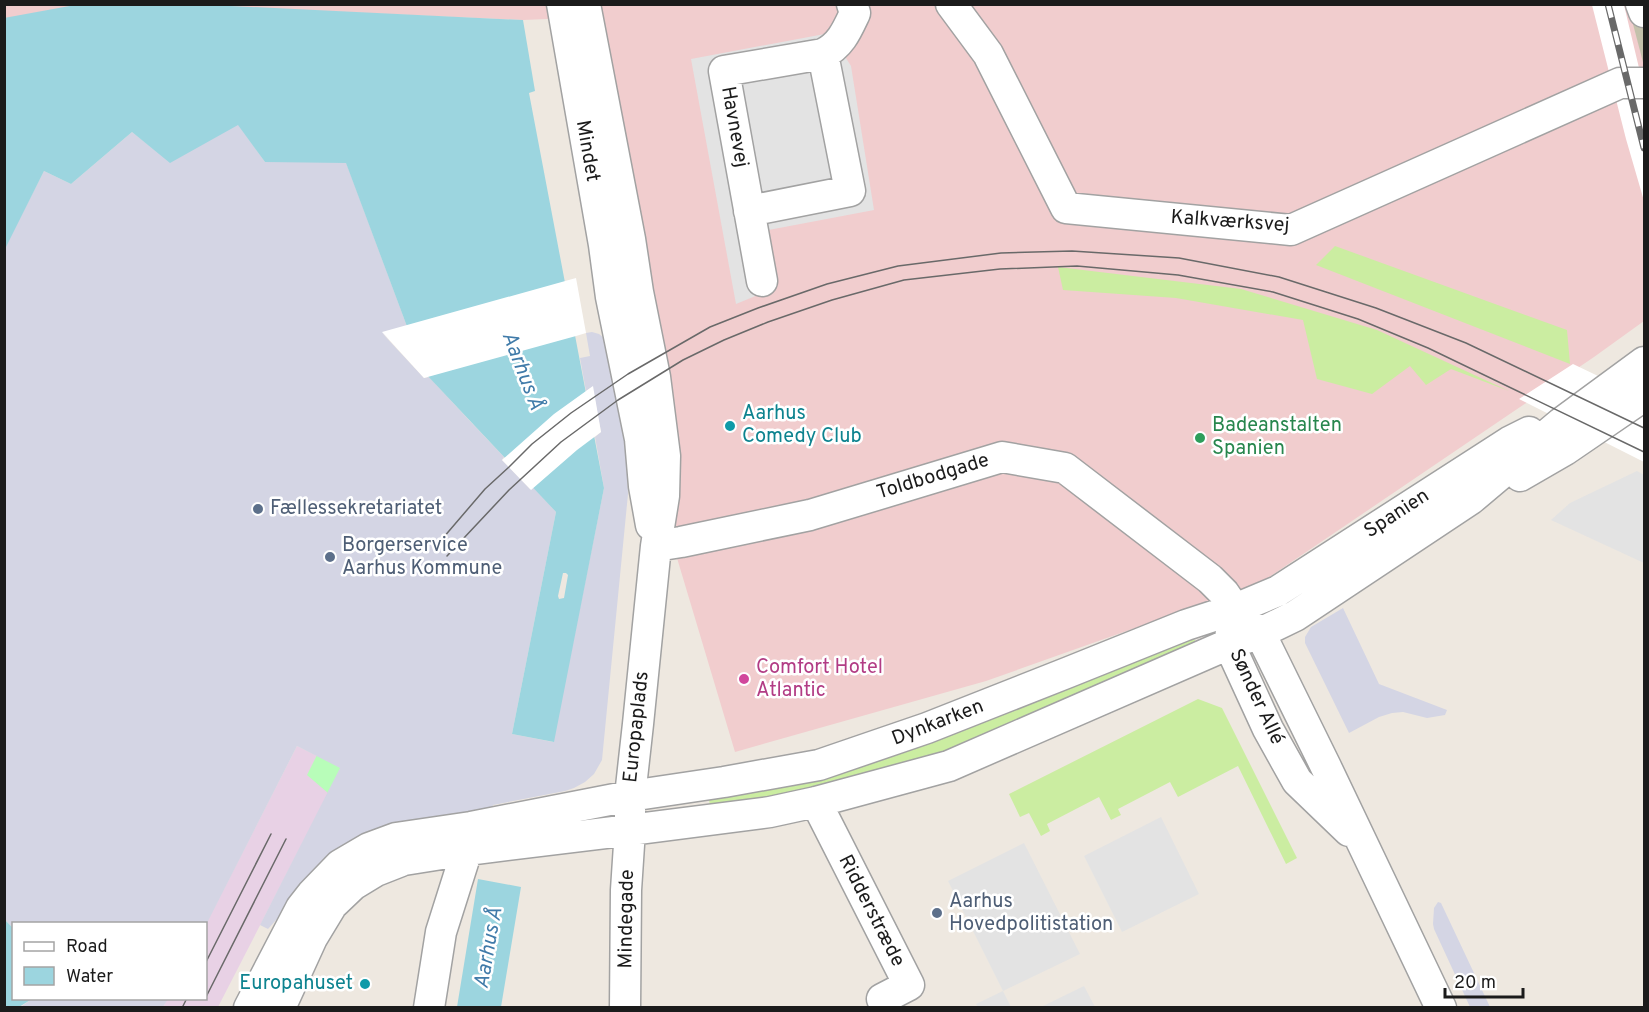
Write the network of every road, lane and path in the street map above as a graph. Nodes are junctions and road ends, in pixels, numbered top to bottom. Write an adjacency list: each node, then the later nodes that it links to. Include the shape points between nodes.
1 (562, 4): 11 (street, Mindet, via 604,245)
2 (585, 4): 11 (street, Mindet, via 630,239)
3 (852, 4): 7 (street, via 855,13 846,32 836,46)
4 (951, 4): 8 (street, Kalkværksvej, via 988,54 1066,208 1290,230 1620,83)
5 (1641, 4): 6 (street)
6 (1644, 12)
7 (823, 54): 9 (street, via 850,191); 9 (street, Havnevej, via 724,71)
8 (1644, 83)
9 (749, 211): 10 (street, Havnevej)
10 (762, 281)
11 (625, 295): 16 (street, Europaplads, via 655,377 664,439 665,483)
12 (1644, 362): 14 (street, Spanien)
13 (1644, 396): 15 (street, Spanien, via 1542,464)
14 (1561, 423): 15 (street, Spanien); 17 (street, Spanien, via 1509,442 1278,591)
15 (1471, 499): 18 (street, Spanien, via 1295,616)
16 (656, 546): 17 (street, Toldbodgade, via 810,515 1002,457 1065,468 1210,579); 20 (street, Europaplads)
17 (1235, 609): 18 (street, Sønder Allé); 19 (street, Sønder Allé); 20 (street, Dynkarken, via 849,756 783,772)
18 (1260, 633): 19 (street, Dynkarken); 24 (street, Sønder Allé)
19 (1229, 644): 21 (street, Dynkarken, via 949,766); 24 (street, Sønder Allé, via 1298,781)
20 (630, 796): 22 (street, Europaplads); 23 (street, Mindegade)
21 (816, 802): 23 (street, via 770,812); 29 (street, Ridderstræde, via 909,986 882,999)
22 (471, 829): 23 (street); 25 (street, via 396,838 340,865 301,908); 26 (street, via 353,885 323,918); 27 (street, via 441,932)
23 (630, 830): 28 (street, Mindegade)
24 (1362, 845): 30 (street, Sønder Allé)
25 (249, 1008)
26 (280, 1008)
27 (429, 1008)
28 (625, 1008)
29 (886, 1008)
30 (1441, 1008)

